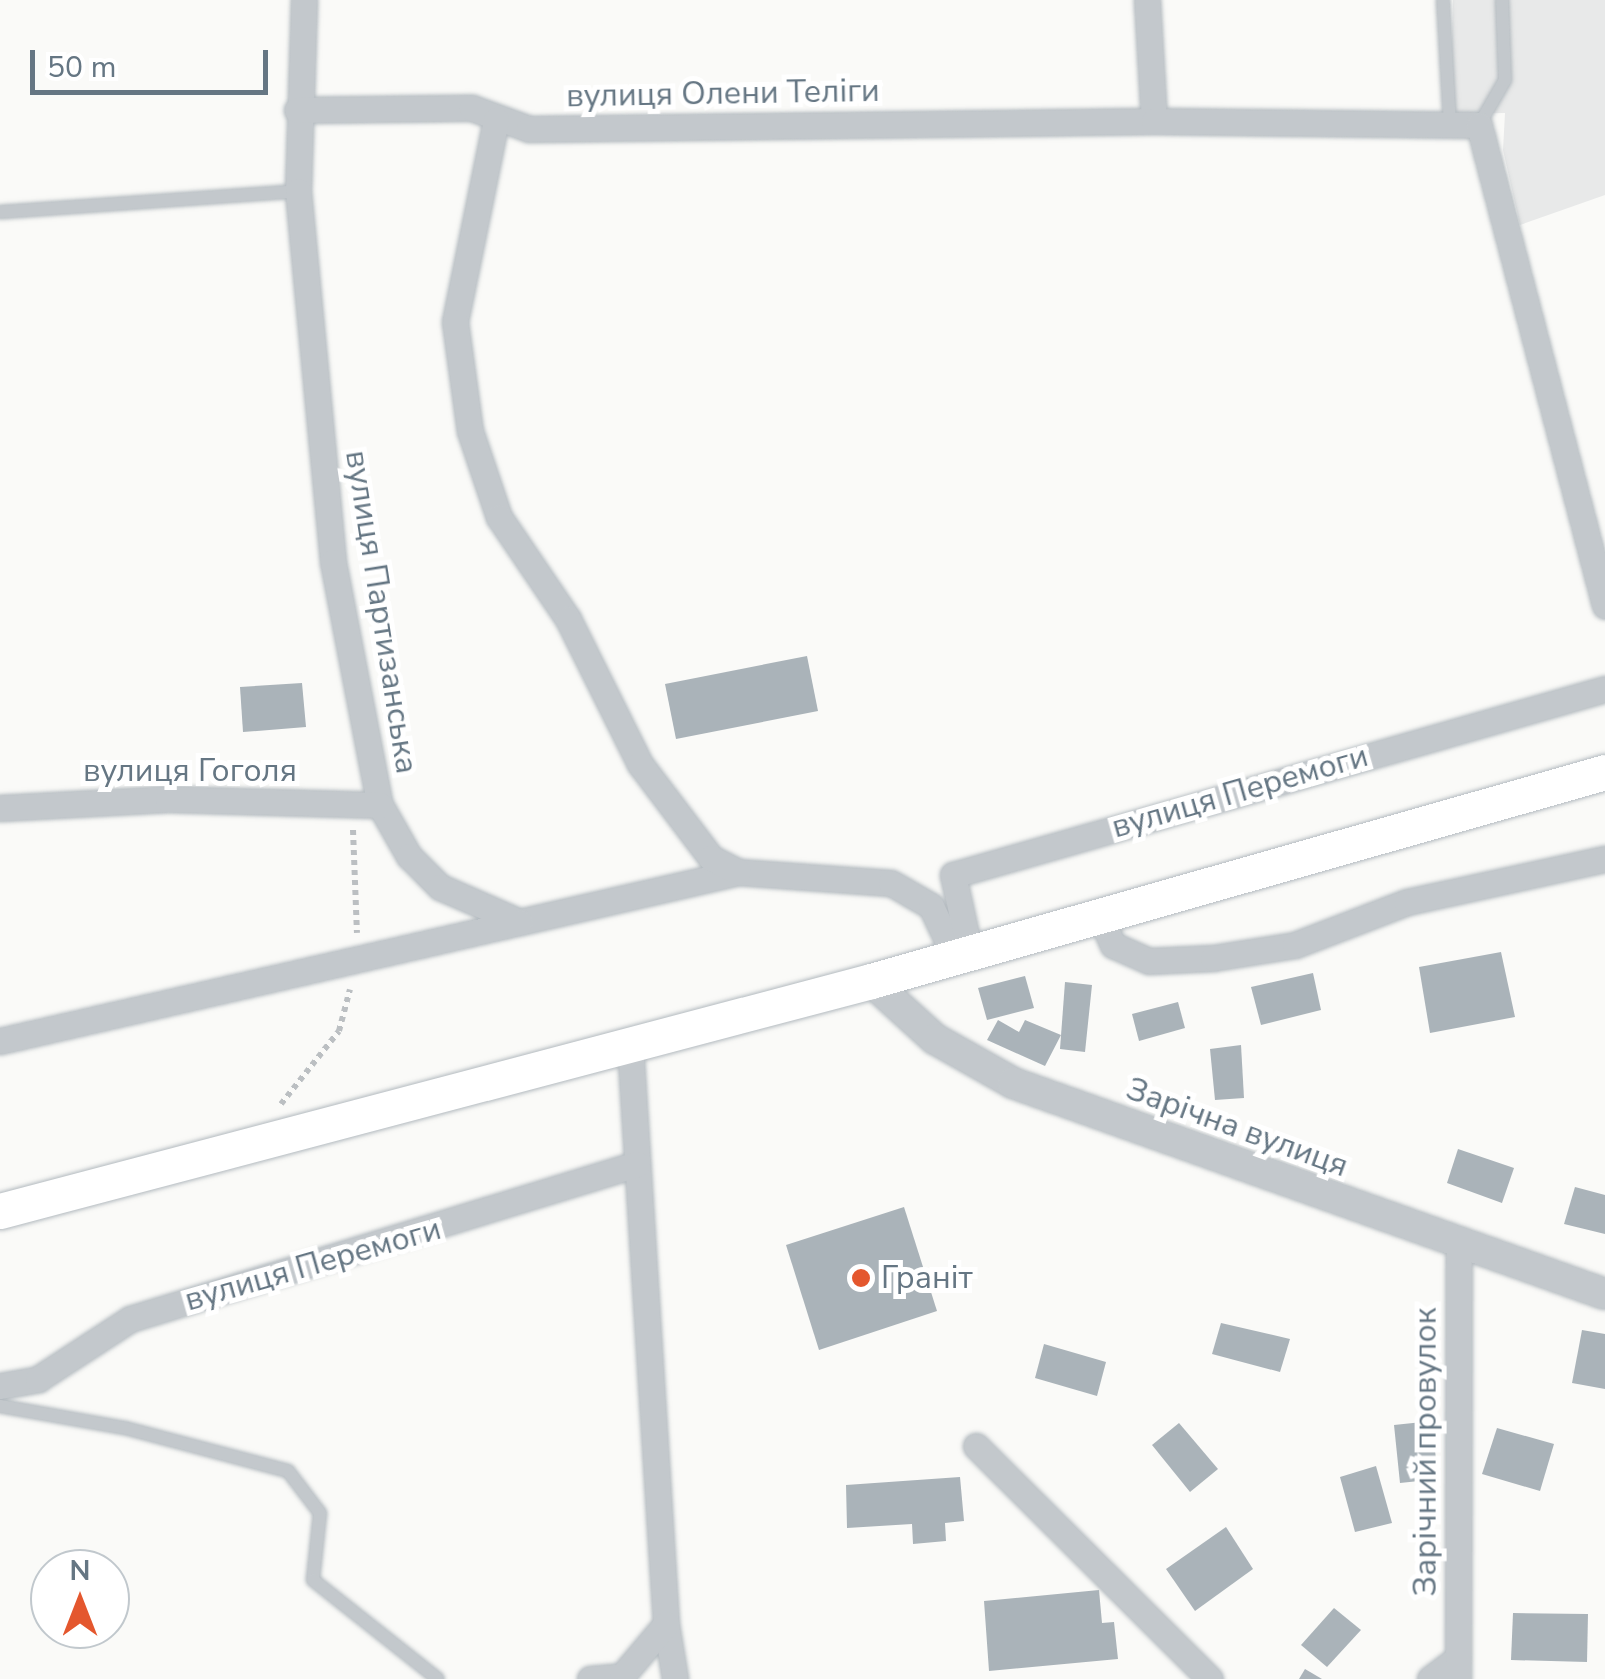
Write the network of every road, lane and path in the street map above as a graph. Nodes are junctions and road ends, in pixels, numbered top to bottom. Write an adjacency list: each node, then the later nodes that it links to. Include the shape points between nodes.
1 (304, 0): 5 (street, вулиця Партизанська)
2 (1146, 0): 7 (street)
3 (1443, 0): 8 (lane)
4 (1502, 0): 9 (lane, via 1505,80)
5 (297, 110): 6 (street, вулиця Олени Теліги, via 472,108); 10 (street, вулиця Партизанська)
6 (496, 120): 7 (street, вулиця Олени Теліги, via 528,129); 18 (street, via 455,322 470,431 498,517 568,620 640,764 711,858)
7 (1154, 121): 8 (street, вулиця Олени Теліги)
8 (1450, 126): 9 (street, вулиця Олени Теліги)
9 (1479, 126): 12 (street)
10 (298, 191): 11 (lane); 15 (street, вулиця Партизанська, via 334,562)
11 (0, 212)
12 (1605, 606)
13 (1605, 688): 21 (street, вулиця Перемоги, via 953,875)
14 (1605, 772): 19 (main road)
15 (380, 805): 16 (street, вулиця Гоголя, via 168,799); 20 (street, вулиця Партизанська, via 410,856 440,887)
16 (0, 808)
17 (1605, 858): 19 (street, via 1407,902 1295,945 1213,958 1150,961 1113,945)
18 (738, 872): 20 (street); 21 (street, via 890,883 931,906)
19 (1100, 916): 21 (main road)
20 (520, 922): 23 (street)
21 (962, 955): 22 (main road)
22 (870, 981): 24 (main road); 27 (street, Зарічна вулиця, via 935,1039 1014,1084)
23 (0, 1041)
24 (630, 1044): 25 (street); 26 (main road)
25 (637, 1164): 29 (street, вулиця Перемоги, via 130,1319 38,1379); 32 (street)
26 (0, 1212)
27 (1460, 1247): 28 (street, Зарічна вулиця); 33 (street, Зарічний провулок)
28 (1605, 1294)
29 (0, 1386)
30 (0, 1406): 34 (lane, via 126,1428 288,1471 320,1513 312,1580)
31 (976, 1446): 37 (street)
32 (666, 1624): 35 (street, via 622,1676); 36 (street)
33 (1458, 1669): 38 (street, Зарічний провулок)
34 (438, 1679)
35 (590, 1679)
36 (675, 1679)
37 (1210, 1679)
38 (1430, 1679)

